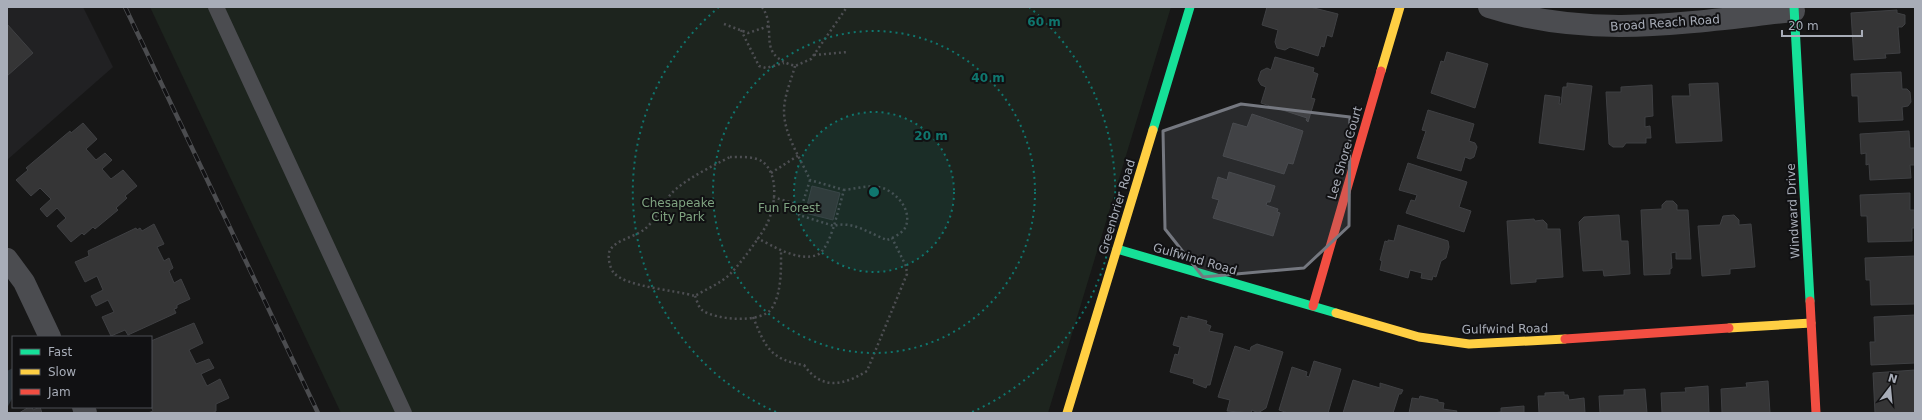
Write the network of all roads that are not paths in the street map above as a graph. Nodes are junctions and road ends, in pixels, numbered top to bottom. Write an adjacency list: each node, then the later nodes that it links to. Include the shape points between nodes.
1 (216, 7): 11 (lane)
2 (1190, 7): 6 (street, Greenbrier Road)
3 (1400, 7): 8 (street, Lee Shore Court)
4 (1489, 7): 5 (street, Broad Reach Road, via 1552,22 1604,27 1643,26)
5 (1794, 9): 9 (street, Windward Drive)
6 (1117, 249): 8 (street, Gulfwind Road); 12 (street, Greenbrier Road)
7 (7, 260): 10 (street, via 24,282)
8 (1314, 306): 9 (street, Gulfwind Road, via 1419,337 1469,344)
9 (1811, 323): 13 (street, Windward Drive)
10 (50, 336)
11 (404, 413)
12 (1067, 413)
13 (1816, 413)

